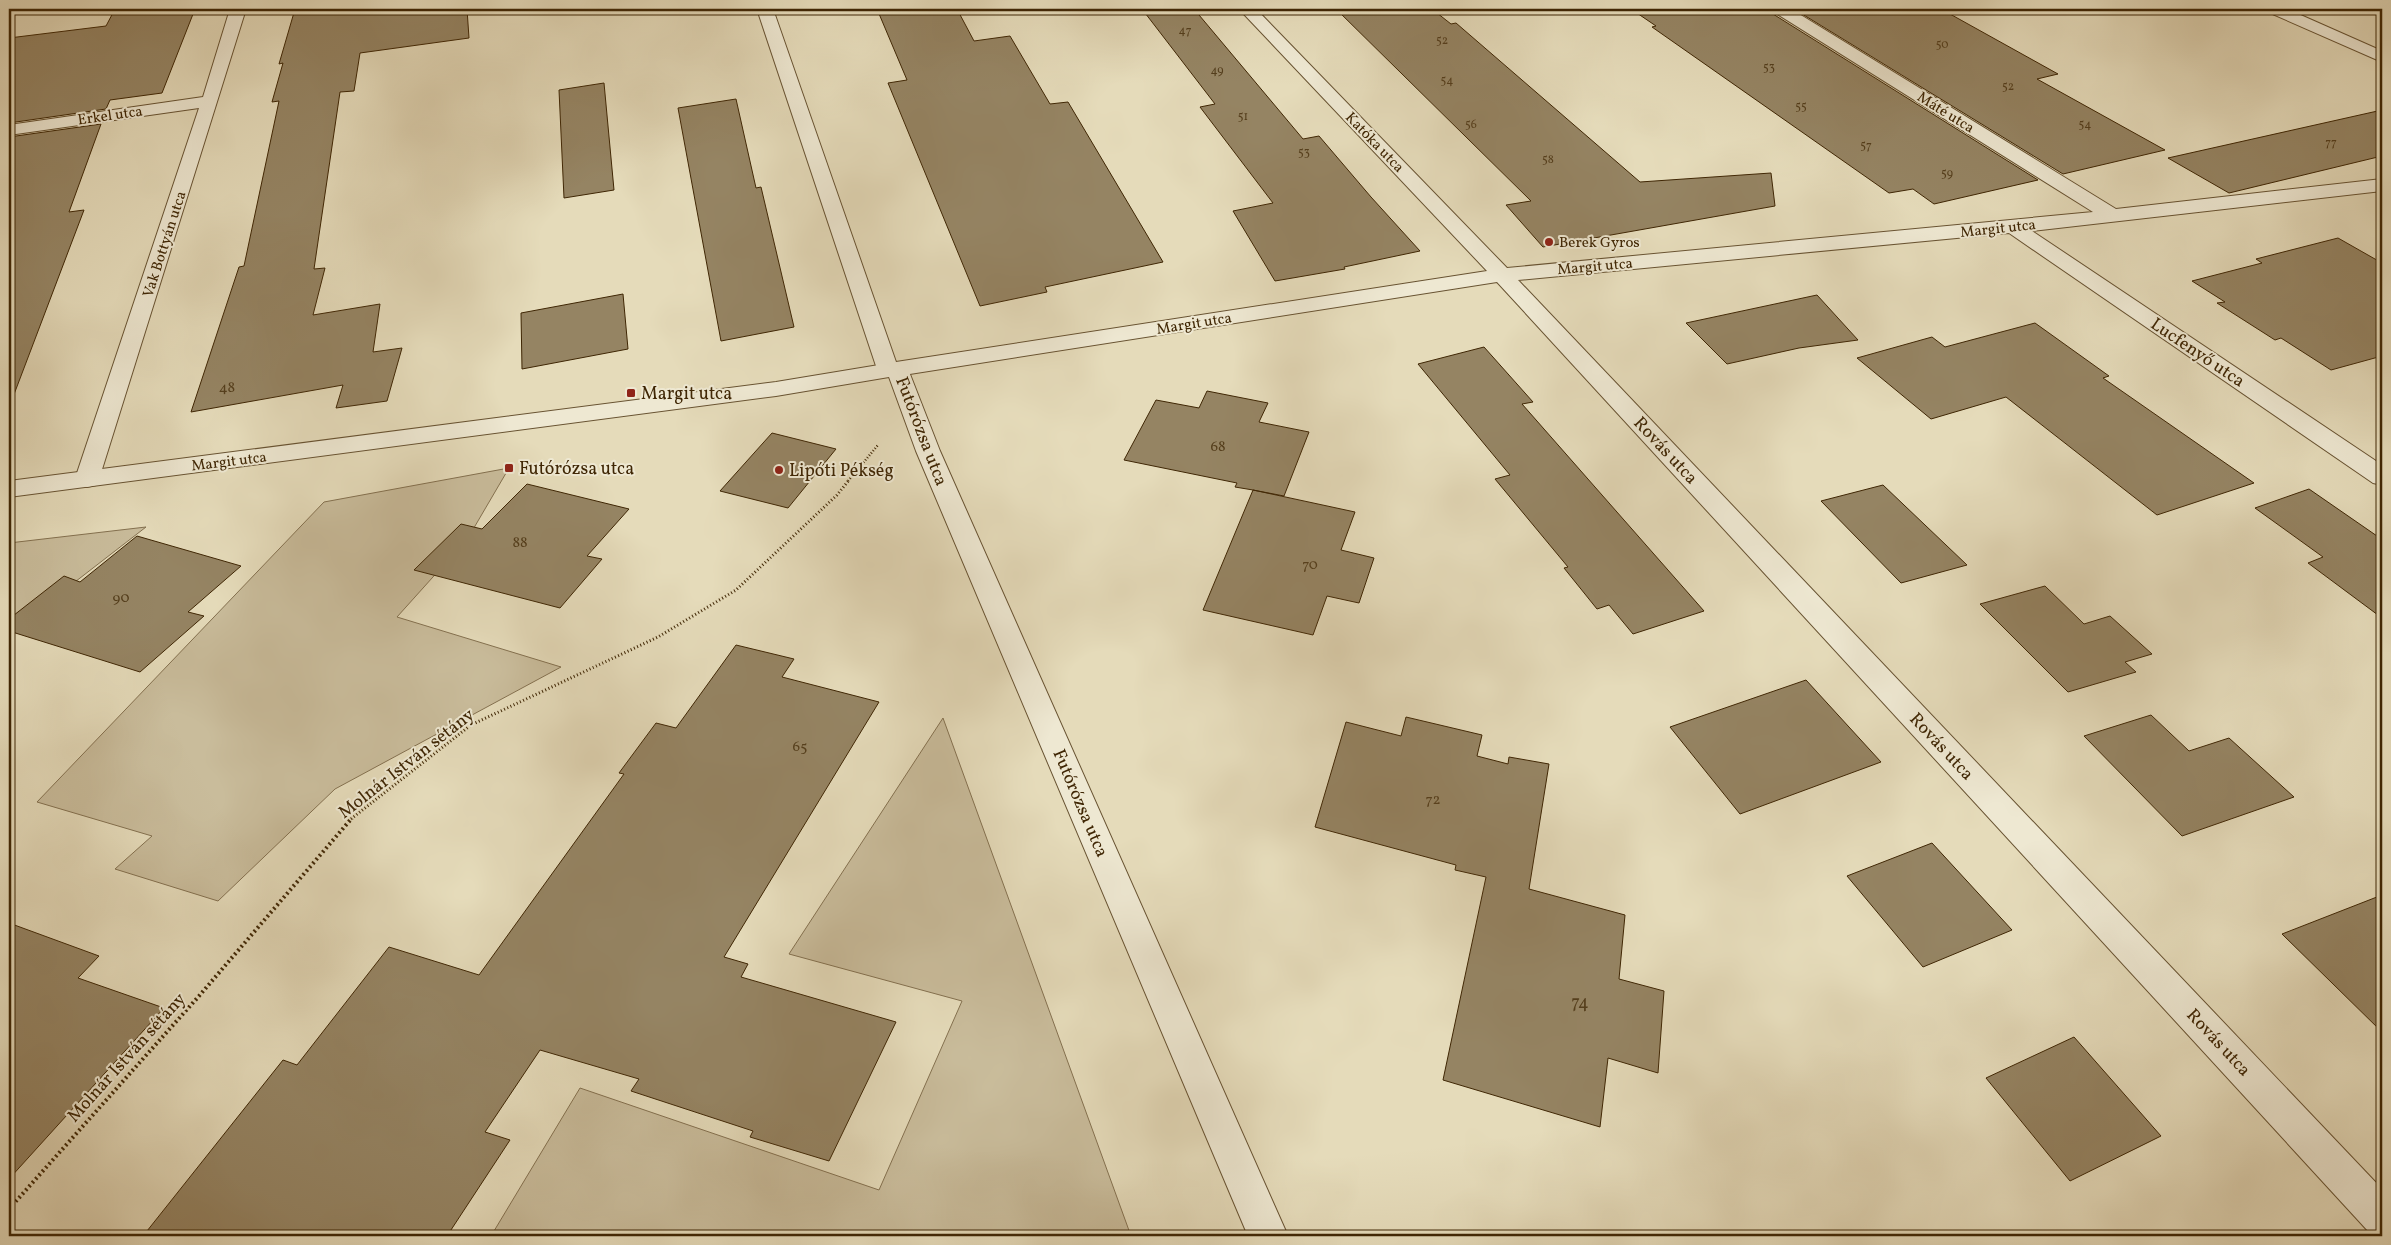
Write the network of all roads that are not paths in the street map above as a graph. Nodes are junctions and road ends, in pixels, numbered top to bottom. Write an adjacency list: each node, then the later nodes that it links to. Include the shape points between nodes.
1 (238, 9): 7 (street, Vak Bottyán utca)
2 (765, 9): 13 (street, Futórózsa utca)
3 (1247, 9): 12 (street, Katóka utca)
4 (1780, 9): 10 (street, Máté utca)
5 (2274, 9): 6 (street)
6 (2382, 57)
7 (210, 101): 8 (street, Erkel utca); 15 (street, Vak Bottyán utca)
8 (9, 130)
9 (2382, 185): 10 (street, Margit utca)
10 (2113, 216): 11 (street, Margit utca)
11 (2013, 227): 12 (street, Margit utca); 14 (street, Lucfenyő utca)
12 (1502, 275): 13 (street, Margit utca); 17 (street, Rovás utca)
13 (892, 370): 15 (street, Margit utca, via 766,391); 18 (street, Futórózsa utca)
14 (2382, 478)
15 (87, 479): 16 (street, Margit utca)
16 (9, 489)
17 (2382, 1218)
18 (1268, 1236)

